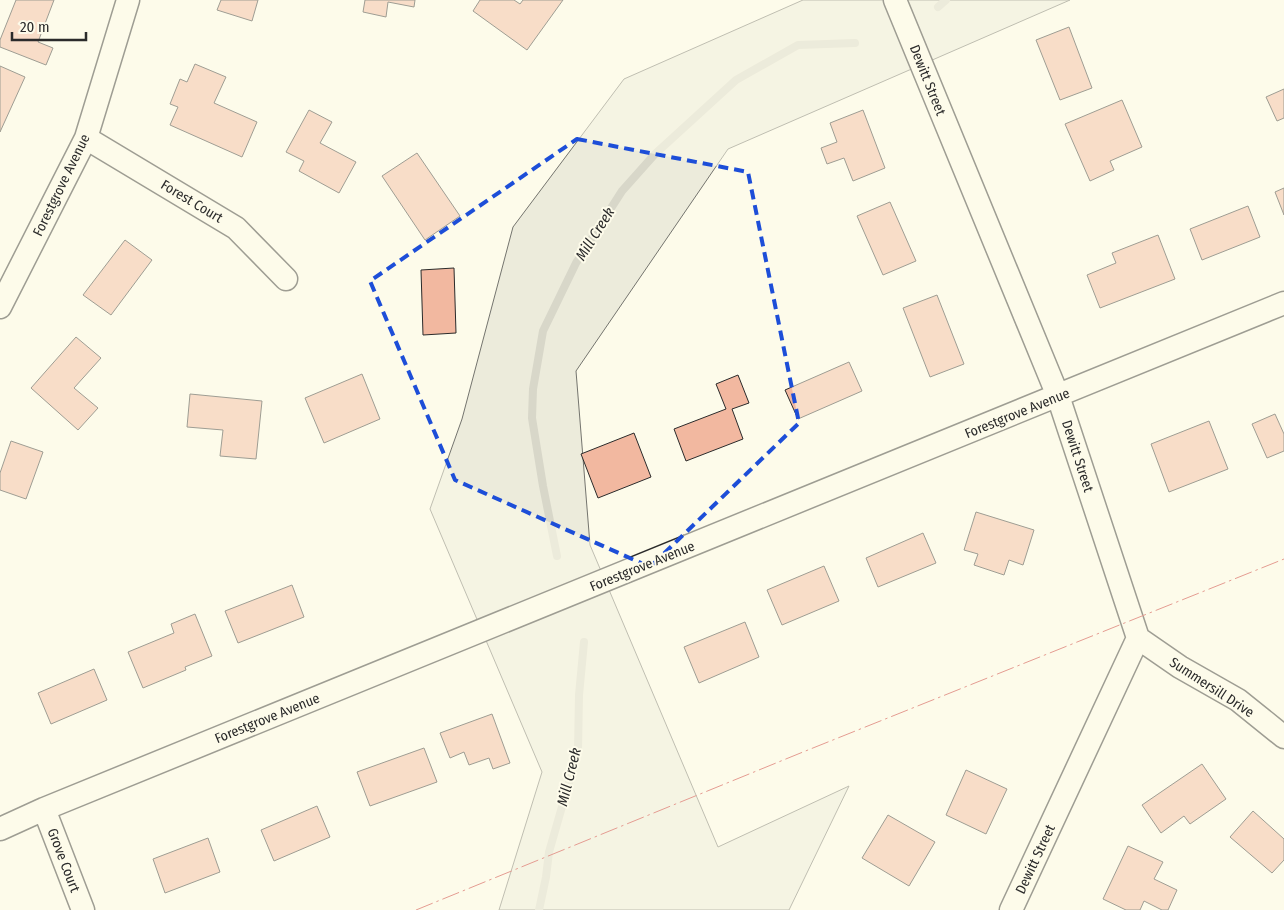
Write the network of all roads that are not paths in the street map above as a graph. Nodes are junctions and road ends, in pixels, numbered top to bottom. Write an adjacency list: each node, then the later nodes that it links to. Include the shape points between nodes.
1 (128, 0): 3 (street, Forestgrove Avenue)
2 (895, 0): 7 (street, Dewitt Street)
3 (86, 138): 4 (street, Forest Court, via 236,228); 6 (street, Forestgrove Avenue)
4 (286, 279)
5 (1284, 303): 7 (street, Forestgrove Avenue)
6 (0, 307)
7 (1058, 396): 8 (street, Dewitt Street); 10 (street, Forestgrove Avenue)
8 (1138, 638): 9 (street, Summersill Drive, via 1180,667 1238,700); 13 (street, Dewitt Street)
9 (1284, 737)
10 (44, 809): 11 (street, Forestgrove Avenue); 12 (street, Grove Court)
11 (0, 829)
12 (83, 910)
13 (1011, 910)

